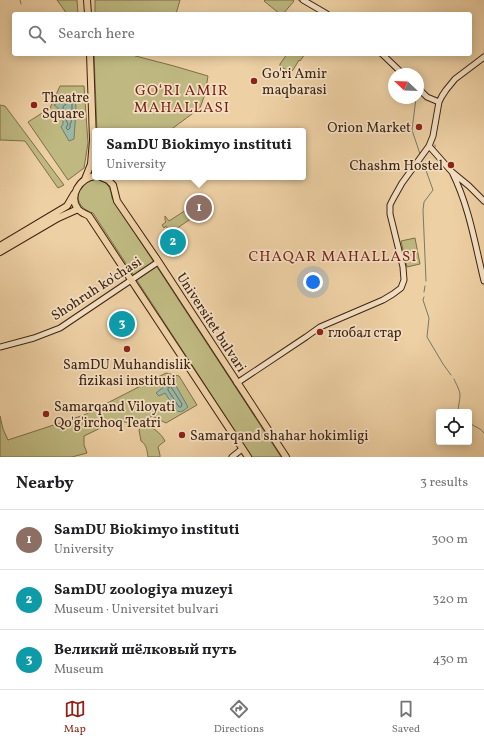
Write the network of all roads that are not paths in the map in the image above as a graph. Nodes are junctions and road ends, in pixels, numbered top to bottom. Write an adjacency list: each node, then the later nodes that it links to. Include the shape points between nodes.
1 (87, 0): 3 (main road)
2 (303, 0): 4 (main road)
3 (88, 12)
4 (324, 12)
5 (90, 56): 11 (main road)
6 (384, 56): 8 (main road)
7 (483, 59): 10 (main road, via 450,84)
8 (397, 68)
9 (424, 94): 10 (main road)
10 (439, 102): 12 (main road)
11 (93, 128)
12 (429, 146): 14 (main road); 29 (main road, via 390,205 403,267 403,285 382,300 320,327)
13 (92, 152): 16 (main road, via 91,164)
14 (452, 172): 19 (main road); 27 (main road, via 469,219)
15 (92, 177): 16 (main road)
16 (85, 179): 18 (main road)
17 (106, 180): 25 (main road, Universitet bulvari, via 113,185 117,201)
18 (75, 193): 20 (main road); 23 (main road, via 67,206)
19 (484, 201)
20 (78, 209): 21 (main road); 22 (main road)
21 (67, 213): 22 (main road); 24 (main road)
22 (89, 216): 26 (main road)
23 (0, 246)
24 (0, 252)
25 (158, 262): 26 (main road, Shohruh ko'chasi); 29 (main road, Universitet bulvari)
26 (131, 280): 28 (main road, Shohruh ko'chasi, via 60,328); 30 (main road)
27 (484, 280)
28 (0, 347)
29 (237, 383): 33 (main road, Universitet bulvari)
30 (242, 449): 31 (main road); 32 (main road)
31 (232, 457)
32 (248, 457)
33 (286, 457)

